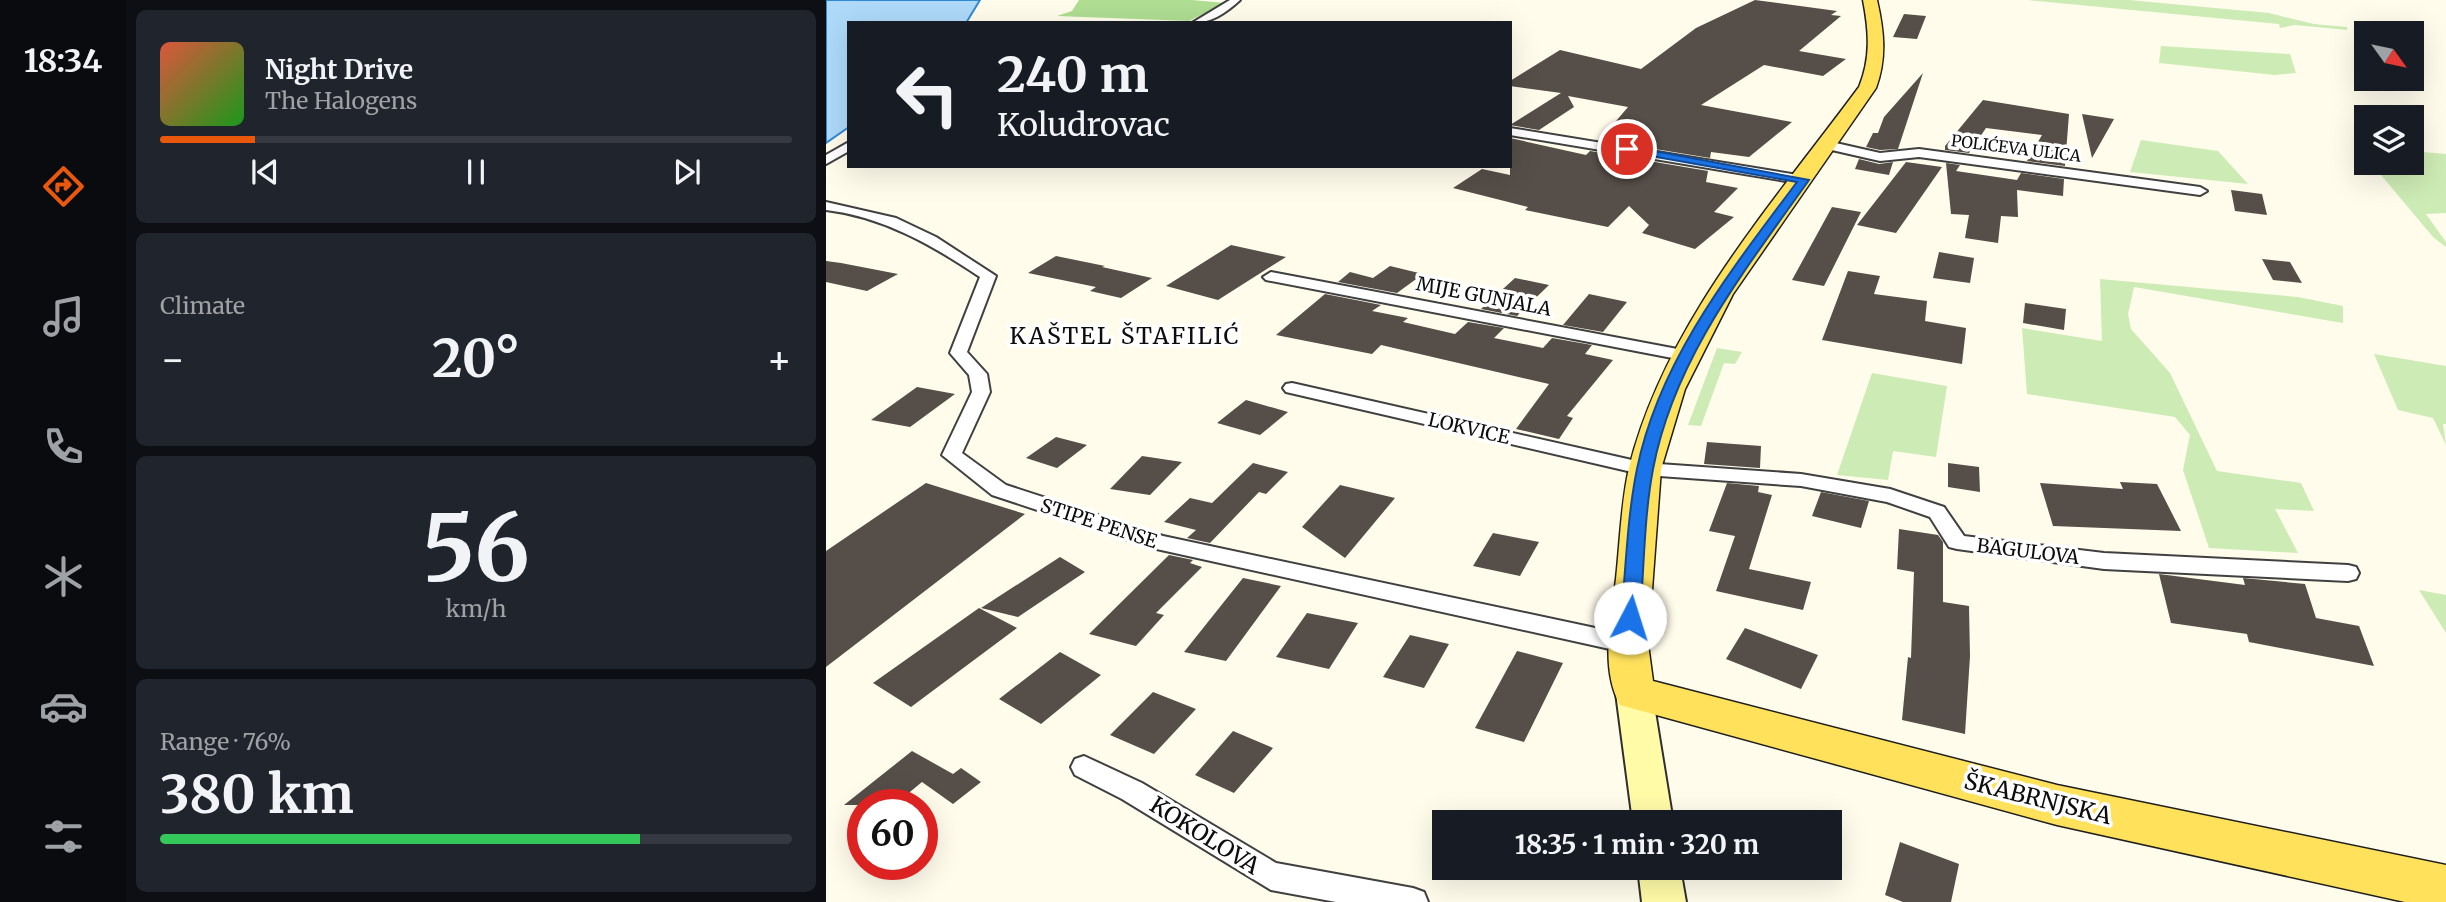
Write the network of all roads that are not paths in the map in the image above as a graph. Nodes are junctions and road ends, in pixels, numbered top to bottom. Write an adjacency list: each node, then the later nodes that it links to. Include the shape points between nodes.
1 (1236, 0): 3 (street)
2 (1870, 0): 5 (main road, via 1877,37 1875,68 1867,88)
3 (1201, 21)
4 (1512, 131): 8 (street)
5 (1828, 145): 8 (main road); 9 (street, POLIĆEVA ULICA, via 1880,157 1919,153)
6 (847, 147): 7 (street)
7 (826, 160)
8 (1804, 180): 12 (main road, via 1720,294)
9 (2200, 191)
10 (826, 206): 16 (street, STIPE PENSE, via 853,208 901,223 988,276 958,353 978,374 981,392 953,455 999,490 1160,543)
11 (1271, 277): 12 (street, MIJE GUNJALA)
12 (1688, 356): 14 (main road, via 1670,388)
13 (1292, 388): 14 (street, LOKVICE)
14 (1645, 469): 15 (street, BAGULOVA, via 1801,481 1890,496 1937,512 1957,542 2104,561); 16 (main road)
15 (2348, 573)
16 (1628, 644): 17 (main road)
17 (1634, 693): 19 (main road); 21 (main road, ŠKABRNJSKA, via 2057,805)
18 (1084, 767): 22 (street, KOKOLOVA, via 1271,876)
19 (1651, 810)
20 (1661, 880): 23 (main road)
21 (2446, 888)
22 (1413, 902)
23 (1664, 902)

